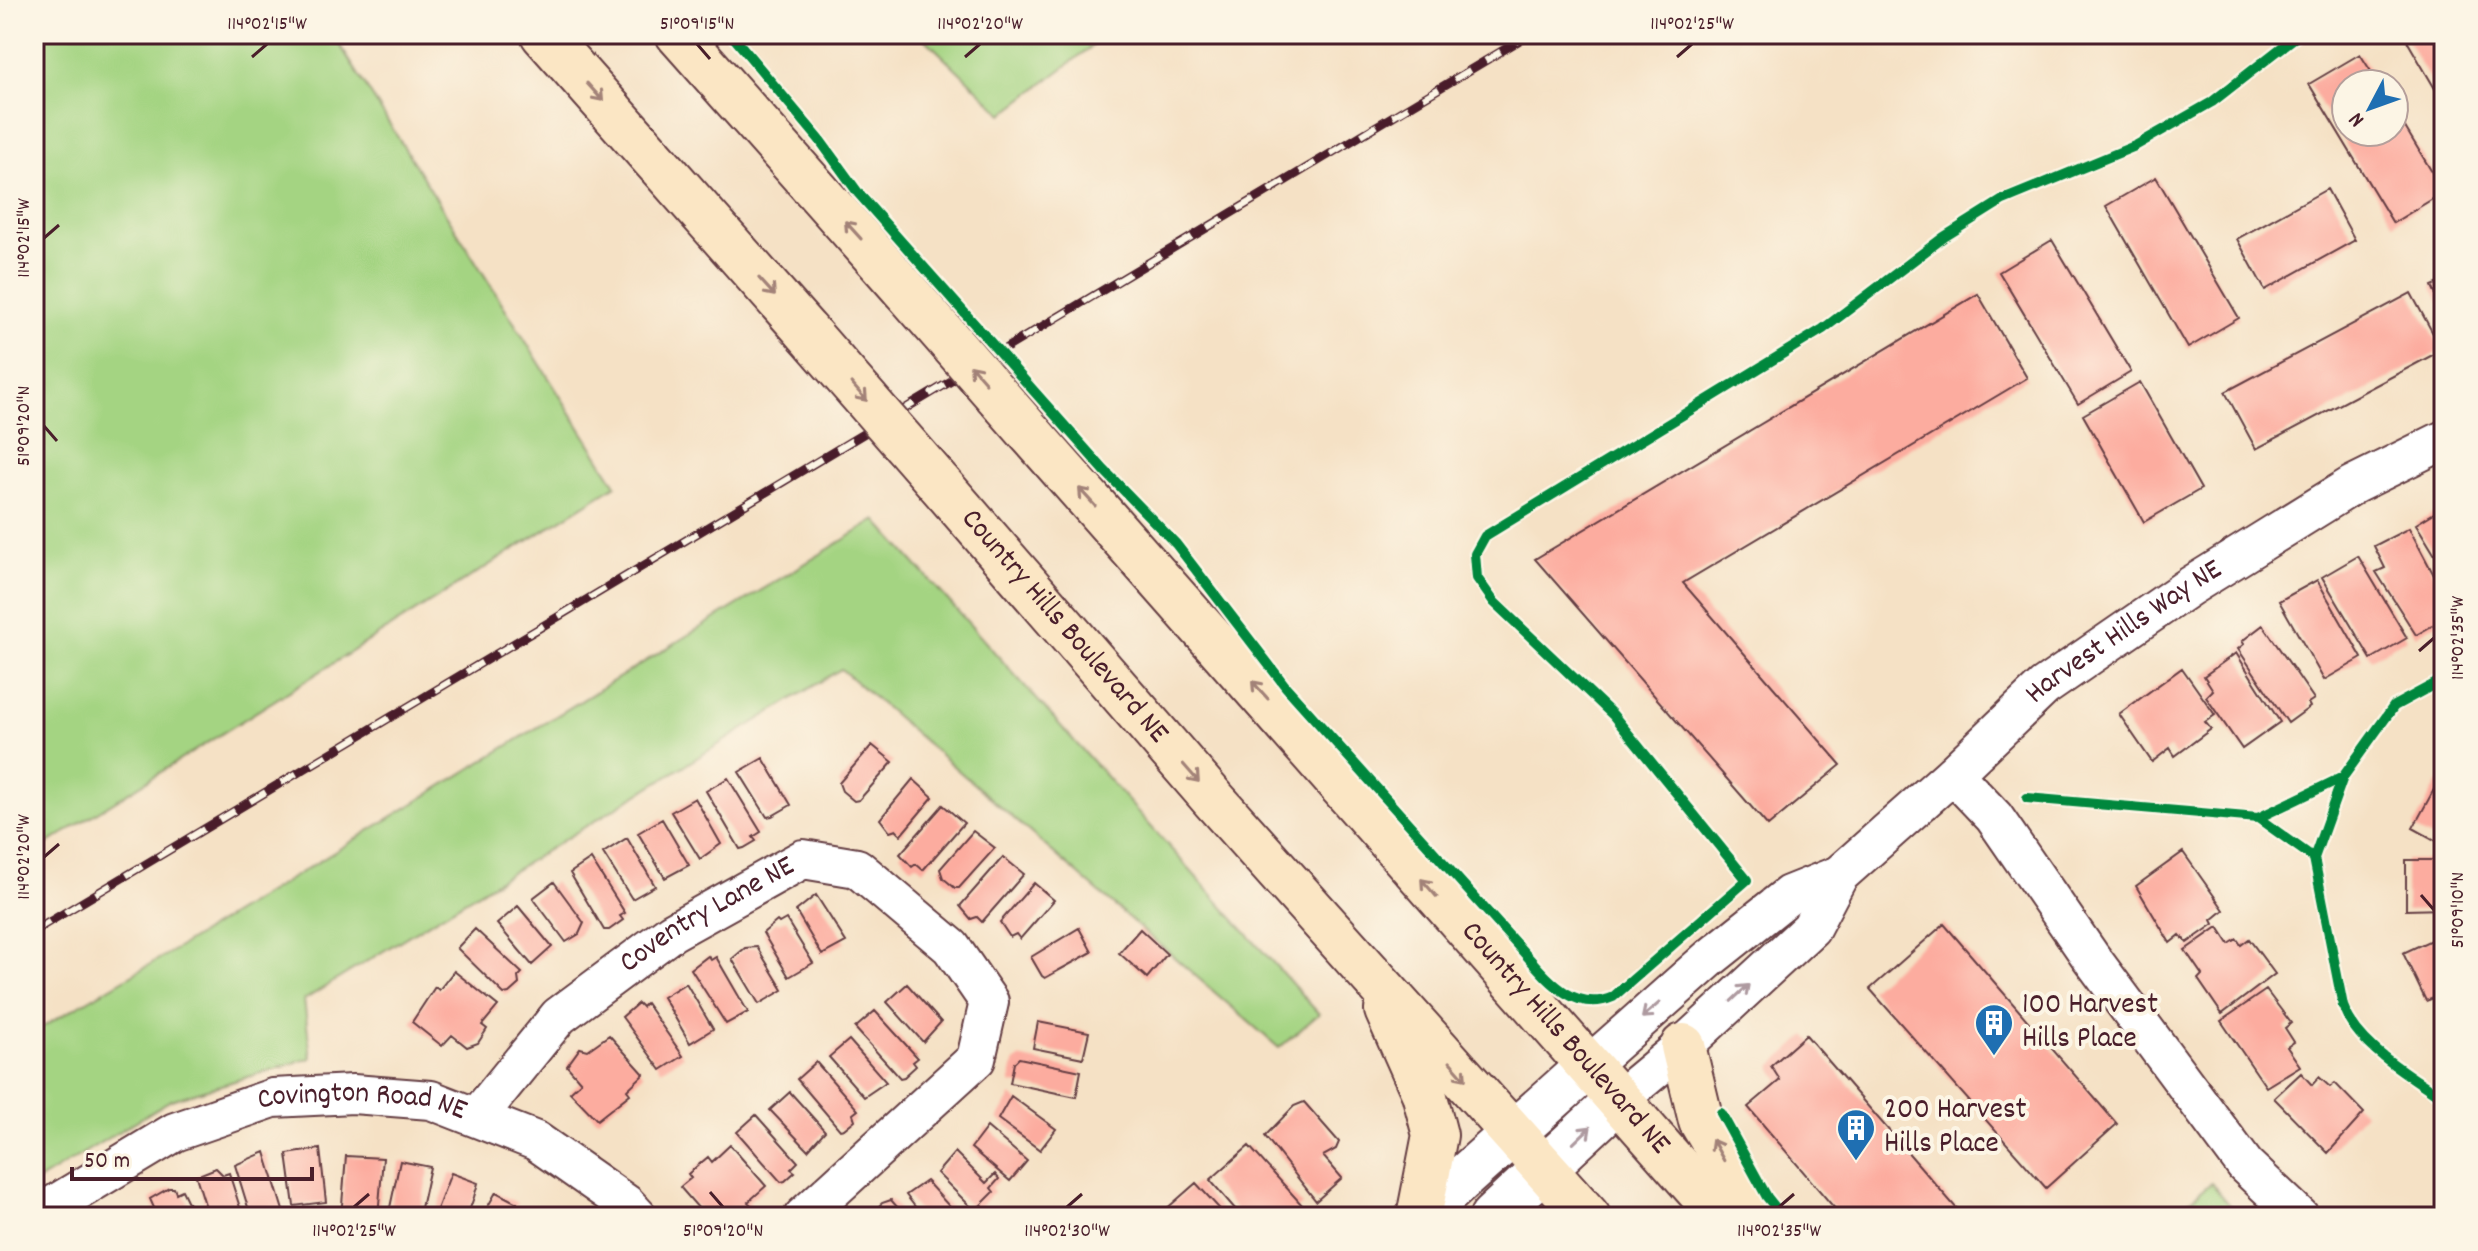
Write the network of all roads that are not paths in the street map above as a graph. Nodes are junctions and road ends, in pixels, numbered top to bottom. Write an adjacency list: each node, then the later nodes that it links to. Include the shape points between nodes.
1 (543, 34): 6 (main road, Country Hills Boulevard NE, one-way to 6, bridge)
2 (678, 34): 8 (main road, Country Hills Boulevard NE, one-way to 2, bridge, via 1274,706)
3 (2444, 440): 4 (street, Harvest Hills Way NE, via 2353,485 2189,587 2044,687)
4 (1953, 774): 5 (street, Harvest Hills Way NE); 22 (street, via 1994,817 2228,1144)
5 (1839, 875): 7 (street, Harvest Hills Way NE, one-way to 5, via 1811,928); 8 (street, Harvest Hills Way NE, one-way to 8, via 1789,895)
6 (1370, 972): 11 (main road, Country Hills Boulevard NE, one-way to 11); 17 (main road, via 1424,1093 1435,1135)
7 (1683, 1046): 9 (street, Harvest Hills Way NE); 21 (main road, one-way to 7, via 1701,1121)
8 (1586, 1068): 9 (main road, Country Hills Boulevard NE); 11 (street)
9 (1618, 1100): 12 (street, one-way to 9); 20 (main road, Country Hills Boulevard NE)
10 (477, 1117): 13 (street, Covington Road NE, via 431,1100 353,1094 273,1098 175,1132); 15 (street, Covington Road NE, via 536,1141); 16 (street, Coventry Lane NE, via 559,1016 672,932 803,859 857,868 951,947 989,1002 976,1059)
11 (1514, 1135): 12 (main road, Country Hills Boulevard NE); 17 (street)
12 (1547, 1170): 18 (street); 19 (main road, Country Hills Boulevard NE)
13 (83, 1204): 14 (street, Covington Road NE)
14 (34, 1217)
15 (638, 1217)
16 (803, 1217)
17 (1419, 1217)
18 (1492, 1217)
19 (1588, 1217)
20 (1722, 1217)
21 (1758, 1217)
22 (2300, 1217)

